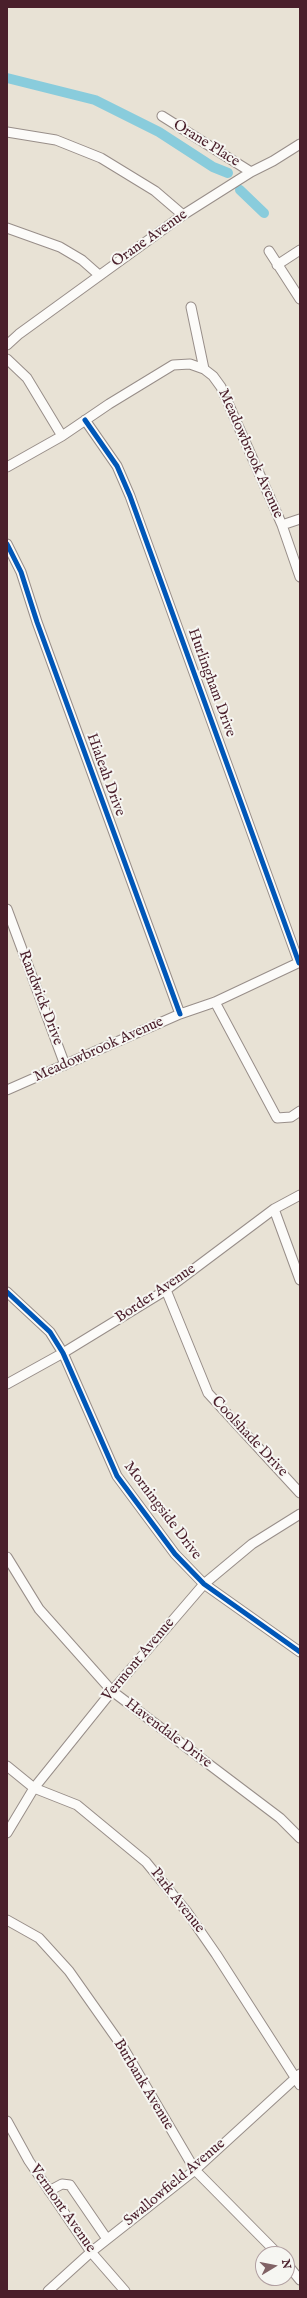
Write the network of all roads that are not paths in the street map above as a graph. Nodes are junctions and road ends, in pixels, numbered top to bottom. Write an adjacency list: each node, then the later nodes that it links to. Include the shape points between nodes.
1 (162, 116): 4 (street, Orane Place)
2 (7, 132): 5 (street, via 56,140 101,158 155,191)
3 (300, 144): 4 (street, Orane Avenue)
4 (251, 172): 5 (street, Orane Avenue)
5 (183, 215): 10 (street, Orane Avenue)
6 (7, 228): 10 (street, via 60,247 82,260)
7 (300, 250): 9 (street)
8 (269, 251): 9 (street)
9 (277, 265): 11 (street)
10 (99, 275): 13 (street, Orane Avenue)
11 (300, 299)
12 (191, 307): 15 (street)
13 (7, 345)
14 (7, 359): 17 (street, via 27,378)
15 (204, 369): 16 (street, via 190,364 173,365); 20 (street, Meadowbrook Avenue, via 221,387)
16 (85, 420): 17 (street); 24 (street, Hurlingham Drive, via 117,466 130,496)
17 (62, 436): 18 (street)
18 (7, 467)
19 (300, 519): 20 (street)
20 (282, 525): 22 (street, Meadowbrook Avenue)
21 (7, 544): 26 (street, Hialeah Drive, via 21,572)
22 (300, 577)
23 (7, 909): 27 (street, Randwick Drive)
24 (299, 962): 25 (street, Meadowbrook Avenue)
25 (215, 1002): 26 (street, Meadowbrook Avenue); 29 (street, via 277,1118 291,1117)
26 (180, 1014): 27 (street, Meadowbrook Avenue)
27 (65, 1065): 28 (street, Meadowbrook Avenue)
28 (7, 1090)
29 (300, 1111)
30 (300, 1195): 31 (street, Border Avenue)
31 (274, 1209): 32 (street); 33 (street, Border Avenue)
32 (300, 1280)
33 (166, 1290): 35 (street, Border Avenue); 37 (street, Coolshade Drive, via 208,1393)
34 (7, 1292): 35 (street, Morningside Drive, via 50,1332)
35 (63, 1353): 36 (street, Border Avenue); 40 (street, Morningside Drive, via 117,1476 175,1554)
36 (7, 1384)
37 (300, 1493)
38 (300, 1514): 40 (street, Vermont Avenue, via 252,1544)
39 (7, 1558): 42 (street, Havendale Drive, via 39,1609)
40 (204, 1584): 41 (street, Morningside Drive); 42 (street, Vermont Avenue)
41 (300, 1652)
42 (112, 1691): 44 (street, Vermont Avenue); 46 (street, Havendale Drive, via 280,1818)
43 (7, 1766): 44 (street, Park Avenue)
44 (34, 1788): 45 (street, Vermont Avenue); 48 (street, Park Avenue, via 77,1805 146,1862 187,1912)
45 (7, 1833)
46 (300, 1838)
47 (7, 1920): 50 (street, Burbank Avenue, via 39,1938 68,1971 124,2049)
48 (298, 2079): 50 (street, Swallowfield Avenue)
49 (7, 2121): 51 (street, Vermont Avenue)
50 (195, 2170): 52 (street, Swallowfield Avenue); 53 (street, Burbank Avenue)
51 (49, 2191): 52 (street, via 62,2184 70,2185); 54 (street, Vermont Avenue)
52 (107, 2239): 54 (street, Swallowfield Avenue)
53 (270, 2246)
54 (91, 2252): 55 (street, Swallowfield Avenue); 56 (street, Vermont Avenue)
55 (48, 2291)
56 (125, 2291)

